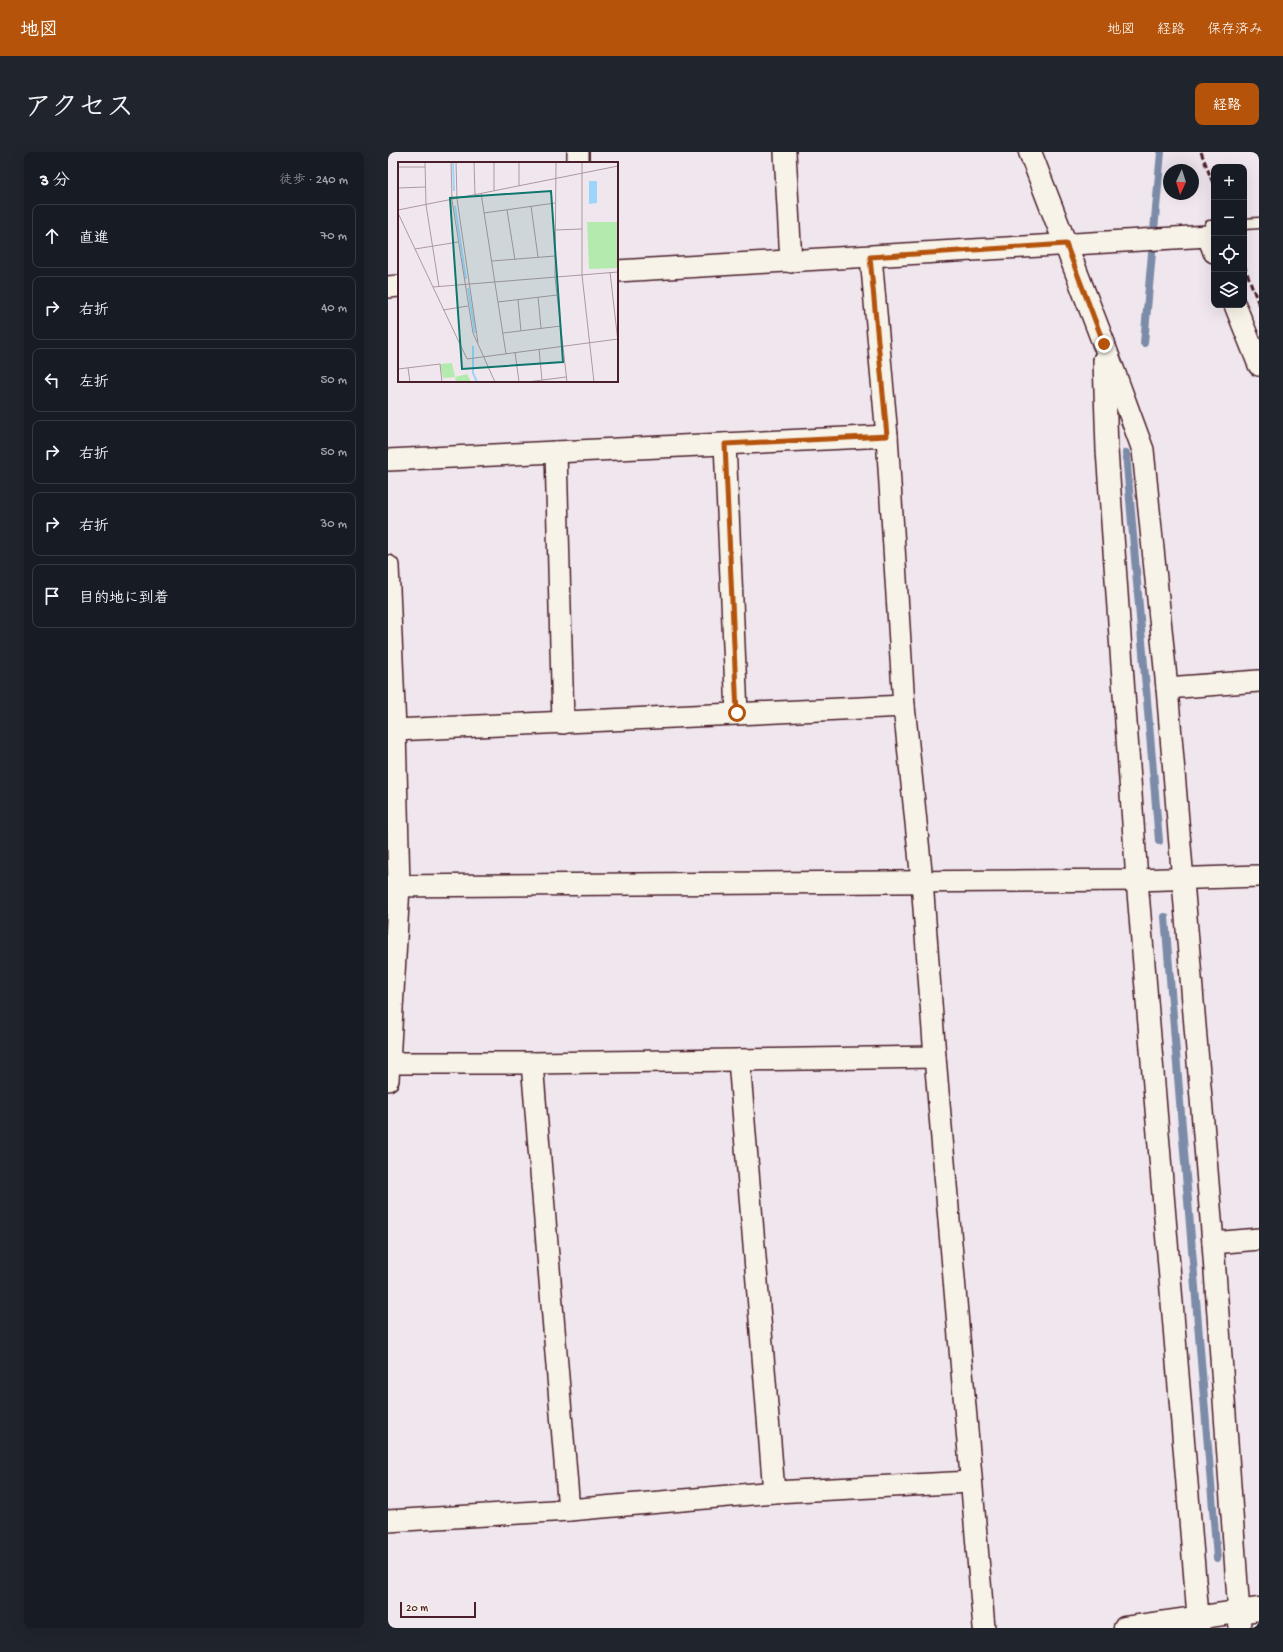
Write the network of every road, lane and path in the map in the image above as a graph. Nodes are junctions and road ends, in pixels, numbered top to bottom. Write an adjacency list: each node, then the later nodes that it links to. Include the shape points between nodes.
1 (785, 152): 8 (street)
2 (1030, 152): 6 (street)
3 (1259, 223): 4 (lane)
4 (1247, 224)
5 (1211, 238): 6 (street)
6 (1066, 244): 7 (street); 13 (street)
7 (870, 257): 8 (street); 15 (street)
8 (791, 262): 9 (street)
9 (618, 271)
10 (398, 286): 11 (street)
11 (388, 287)
12 (1236, 308): 14 (street)
13 (1104, 344): 21 (street, via 1143,450); 28 (street, via 1107,450)
14 (1259, 364)
15 (887, 436): 16 (street); 22 (street)
16 (725, 444): 17 (street); 23 (street)
17 (556, 452): 18 (street); 24 (street)
18 (388, 460)
19 (388, 566): 25 (street)
20 (1259, 681): 21 (street)
21 (1167, 688): 27 (street)
22 (904, 706): 23 (street); 29 (street)
23 (737, 713): 24 (street)
24 (563, 723): 25 (street)
25 (395, 730): 30 (street)
26 (1259, 876): 27 (street)
27 (1182, 877): 28 (street); 36 (street)
28 (1137, 880): 29 (street); 42 (street)
29 (922, 881): 30 (street); 31 (street)
30 (393, 886): 34 (street)
31 (935, 1057): 32 (street); 37 (street)
32 (739, 1060): 33 (street); 38 (street)
33 (532, 1063): 34 (street); 39 (street)
34 (389, 1071)
35 (1259, 1239): 36 (street)
36 (1213, 1243): 41 (street)
37 (971, 1482): 38 (street); 43 (street)
38 (774, 1492): 39 (street)
39 (569, 1510): 40 (street)
40 (388, 1521)
41 (1246, 1616): 42 (street)
42 (1200, 1623): 44 (street)
43 (984, 1628)
44 (1124, 1628)

